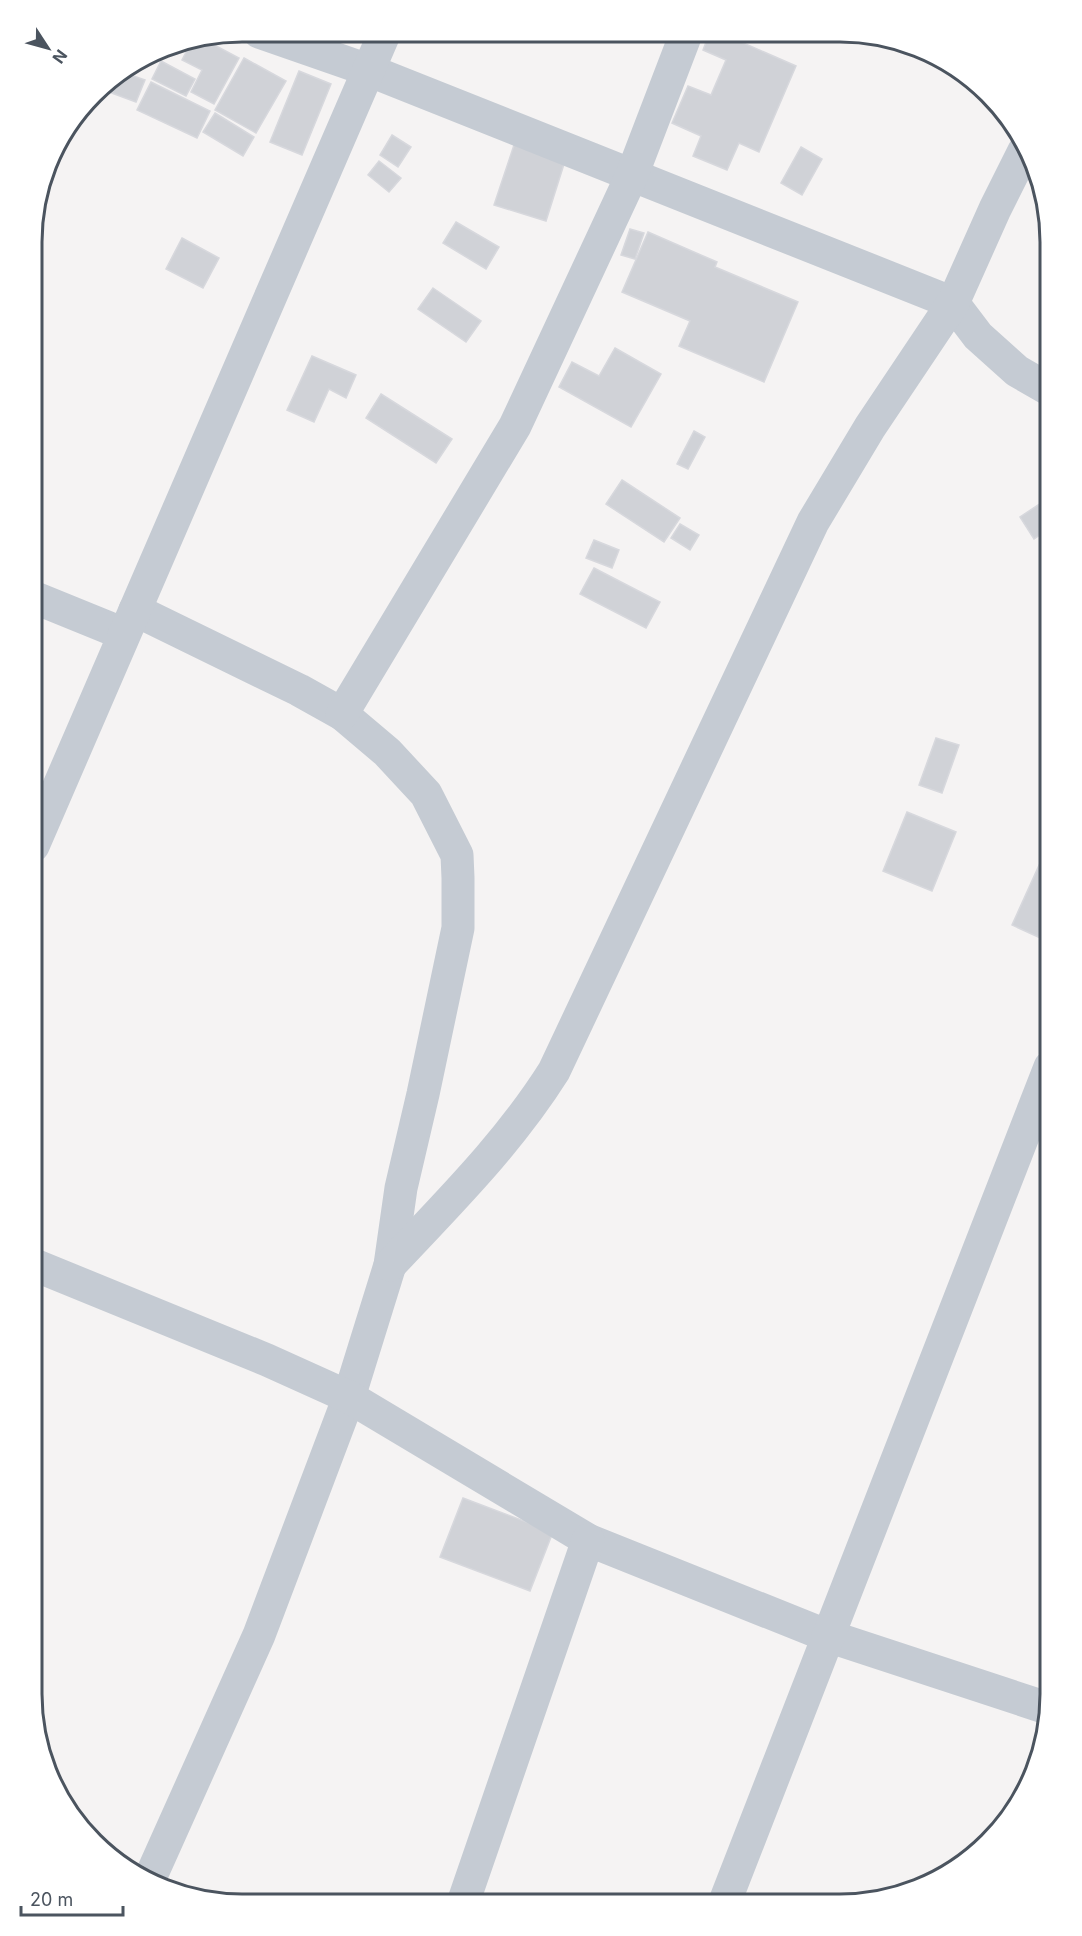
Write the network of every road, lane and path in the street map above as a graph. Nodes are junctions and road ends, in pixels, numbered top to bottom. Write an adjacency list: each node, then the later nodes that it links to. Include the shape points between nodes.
1 (288, 42): 4 (street)
2 (381, 42): 4 (street)
3 (683, 42): 6 (street)
4 (368, 70): 6 (street); 10 (street)
5 (1021, 157): 7 (street)
6 (632, 175): 7 (street); 11 (street, via 515,426)
7 (953, 303): 8 (street, via 978,336 1017,371); 14 (street, via 870,427 813,522 554,1071 498,1149)
8 (1040, 384)
9 (42, 599): 10 (street)
10 (130, 622): 11 (street, via 299,690); 12 (street)
11 (342, 714): 14 (street, via 387,752 426,794 457,855 458,928 401,1188)
12 (42, 825)
13 (1040, 1093): 18 (street)
14 (390, 1265): 16 (street)
15 (42, 1268): 16 (street)
16 (349, 1397): 17 (street); 20 (street, via 259,1635)
17 (588, 1540): 18 (street); 21 (street)
18 (828, 1636): 19 (street); 22 (street)
19 (1040, 1706)
20 (153, 1873)
21 (466, 1894)
22 (728, 1894)

